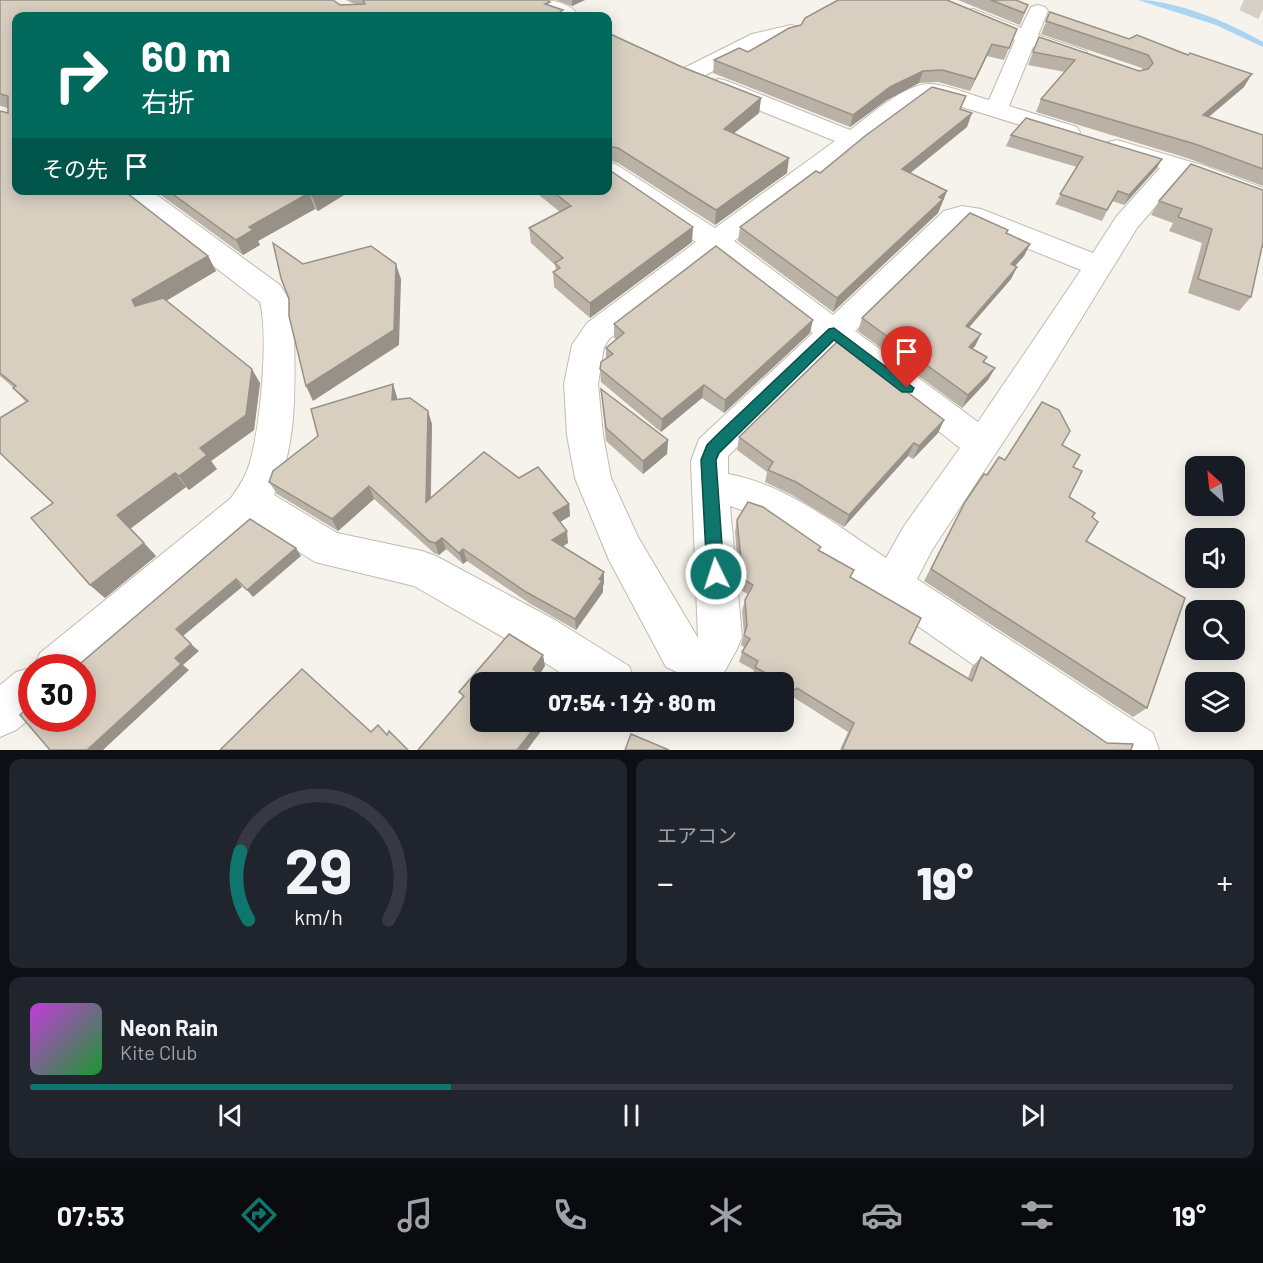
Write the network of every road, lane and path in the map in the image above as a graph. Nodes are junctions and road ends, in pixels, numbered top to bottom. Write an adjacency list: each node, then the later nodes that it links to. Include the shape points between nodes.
1 (542, 0): 4 (street)
2 (952, 6): 6 (street)
3 (1038, 11): 6 (street)
4 (562, 12)
5 (791, 31): 9 (street, via 759,38)
6 (1026, 38): 7 (street); 10 (street)
7 (1101, 64)
8 (669, 65): 9 (street)
9 (690, 74): 11 (street)
10 (996, 110): 11 (street, via 927,91 915,94); 12 (street)
11 (851, 139): 16 (street)
12 (1176, 165): 15 (street); 17 (street, via 1126,223)
13 (612, 173): 16 (street)
14 (139, 195): 21 (street, via 260,286 274,301 279,315 276,405 269,465)
15 (1263, 197)
16 (716, 242): 18 (street); 25 (street, via 598,332 588,345 581,384 593,478 623,548 681,651)
17 (1099, 266): 18 (street, via 962,213); 19 (street)
18 (834, 332): 19 (street); 20 (street, via 712,450)
19 (981, 444): 22 (street, via 918,538)
20 (710, 489): 22 (street, via 747,493 774,505); 25 (street, via 721,637)
21 (252, 502): 23 (street); 24 (street, via 329,549 422,569)
22 (892, 585): 28 (street)
23 (73, 654)
24 (597, 672)
25 (708, 672)
26 (18, 699): 27 (street)
27 (0, 714)
28 (1136, 750)

